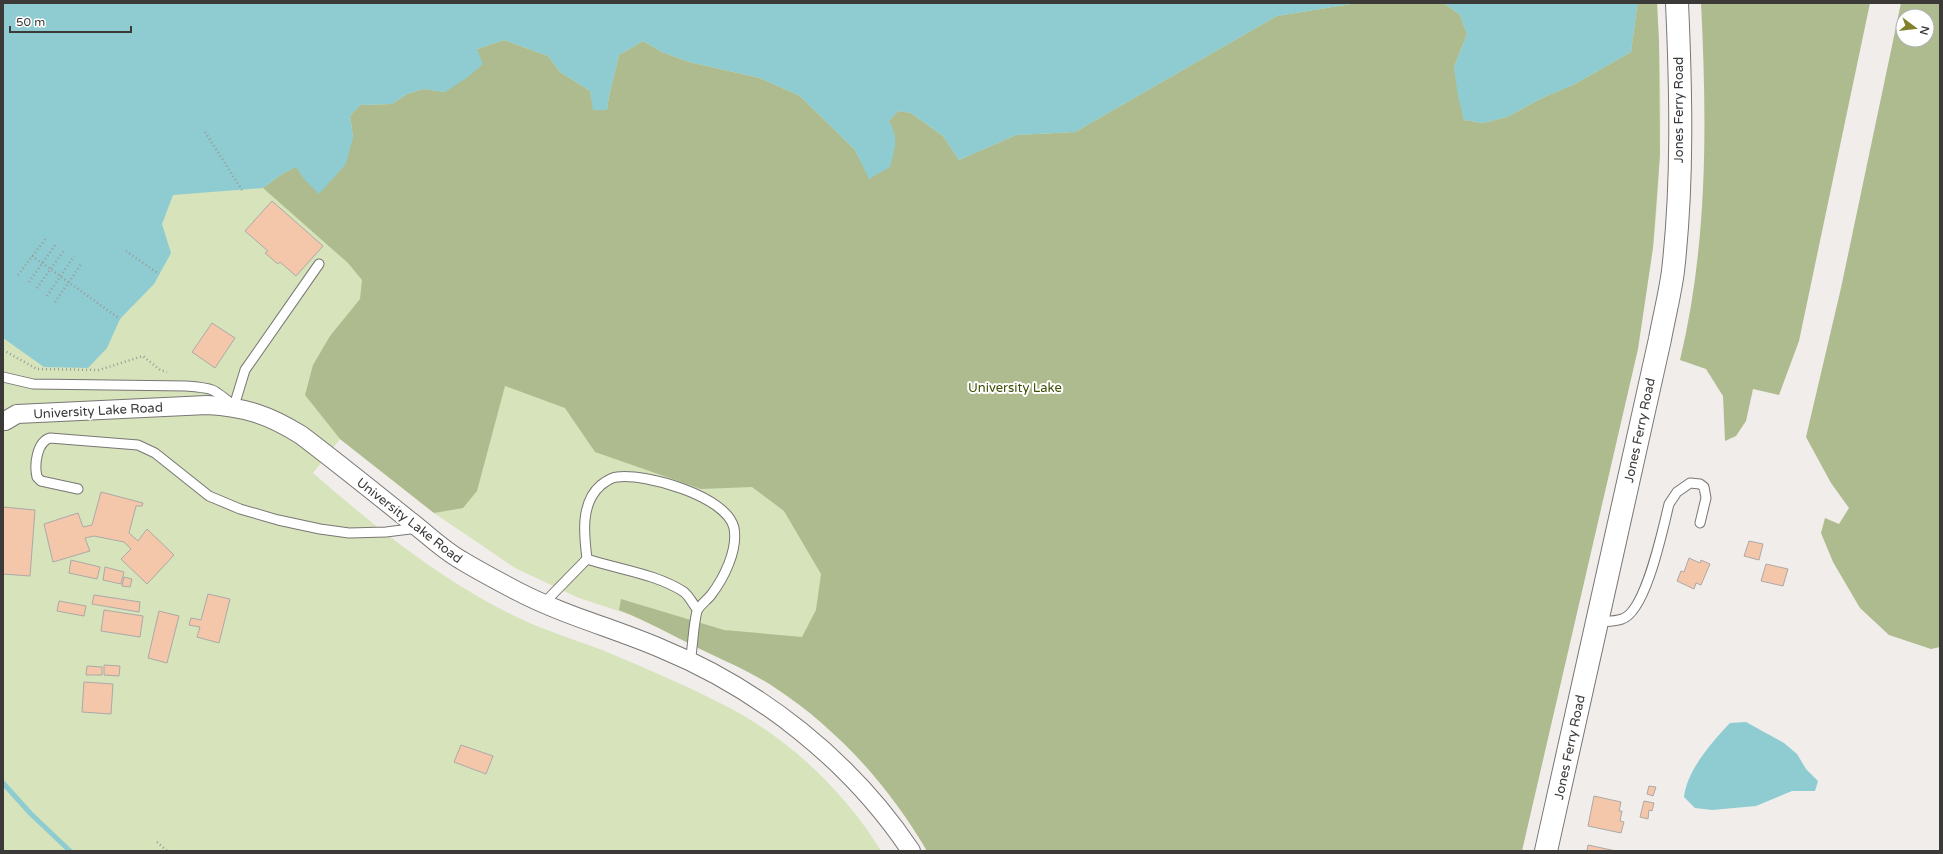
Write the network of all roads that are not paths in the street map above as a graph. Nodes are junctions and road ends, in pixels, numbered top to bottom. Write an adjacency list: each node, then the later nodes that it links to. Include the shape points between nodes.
1 (1677, 3): 12 (street, Jones Ferry Road, via 1678,208 1672,272 1660,339)
2 (319, 264): 4 (lane, via 245,370)
3 (3, 377): 4 (lane, via 33,384 207,388 216,390)
4 (234, 406): 5 (street, University Lake Road, via 17,414); 8 (street, University Lake Road, via 278,421 301,435)
5 (4, 423)
6 (78, 489): 8 (lane, via 41,481 37,477 39,450 46,440 50,438 138,445 155,453 209,496 240,509 278,520 348,533)
7 (1700, 523): 12 (lane, via 1706,498 1704,487 1690,483 1677,492 1669,504 1647,585 1634,610 1623,619)
8 (420, 528): 10 (street, University Lake Road, via 459,560)
9 (587, 559): 10 (lane); 11 (lane, via 663,582 684,593); 11 (lane, via 584,519 591,497 601,485 616,477 640,477 707,498 727,514 734,527 734,546 715,589)
10 (544, 603): 13 (street, University Lake Road)
11 (697, 609): 13 (lane)
12 (1597, 622): 15 (street, Jones Ferry Road)
13 (690, 662): 14 (street, University Lake Road, via 747,693 814,743 874,802)
14 (911, 851)
15 (1546, 851)

